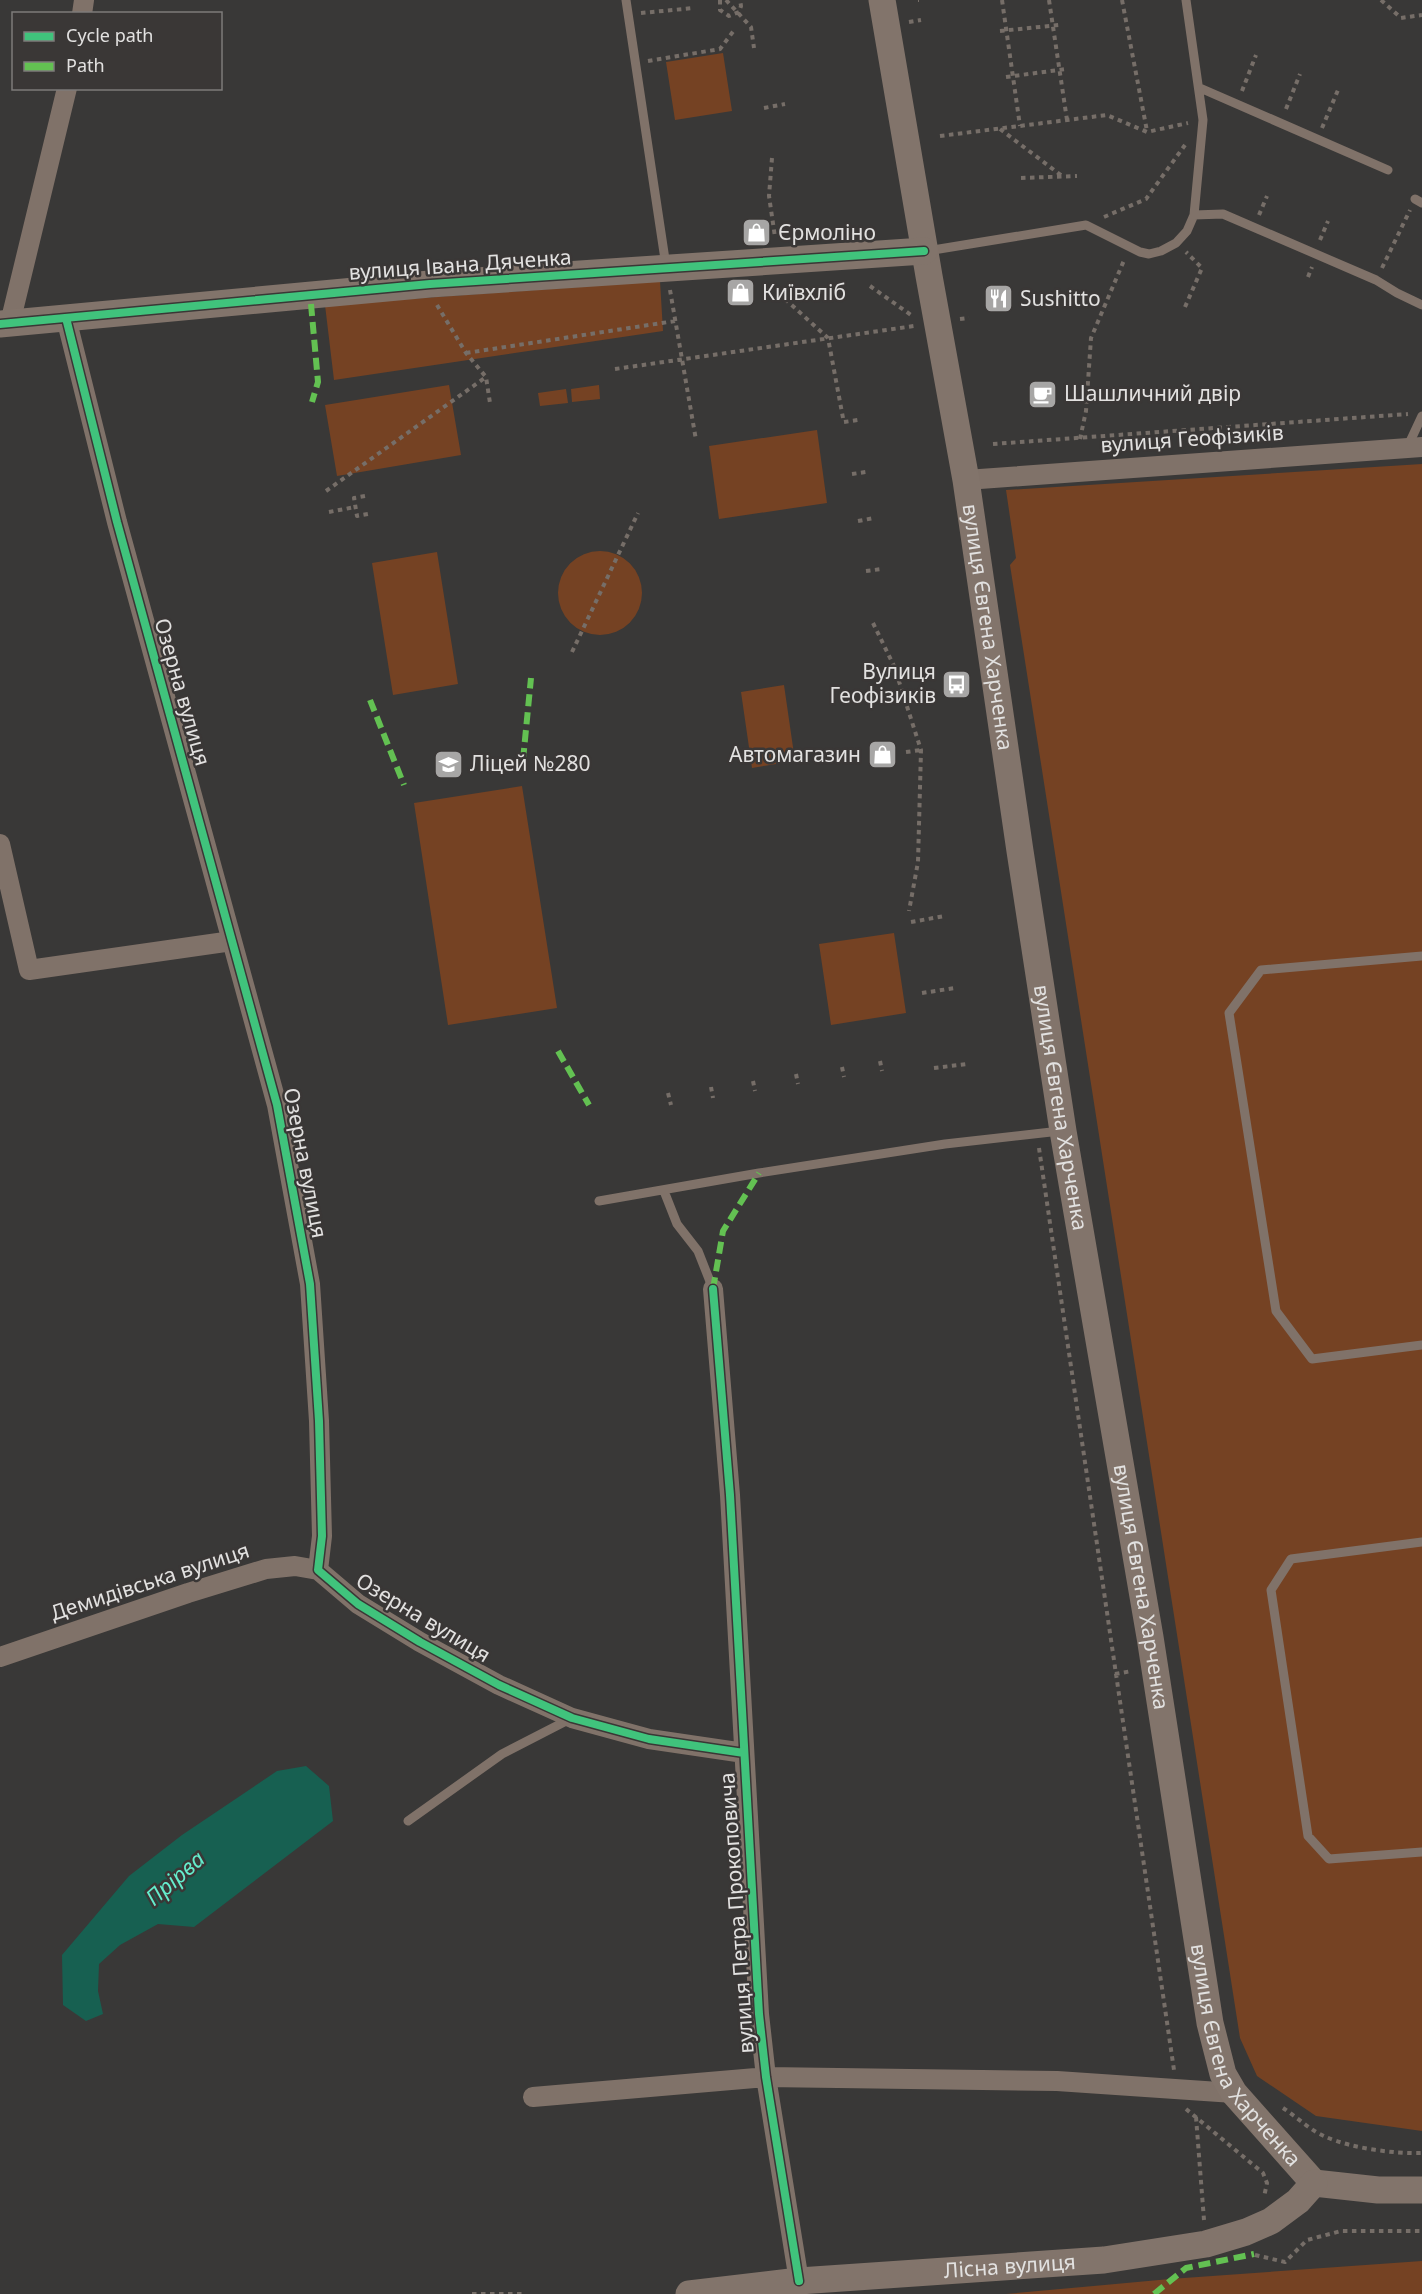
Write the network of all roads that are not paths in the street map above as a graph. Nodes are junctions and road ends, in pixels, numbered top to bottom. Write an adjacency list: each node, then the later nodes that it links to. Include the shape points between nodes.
1 (626, 0): 9 (lane)
2 (882, 0): 8 (main road, вулиця Євгена Харченка)
3 (1186, 0): 4 (lane)
4 (1200, 88): 6 (lane); 7 (lane, via 1203,120)
5 (66, 90): 12 (street)
6 (1388, 170)
7 (1194, 215): 8 (lane, via 1176,243 1149,254 1086,225); 10 (lane, via 1223,213 1376,280)
8 (924, 251): 9 (main road, вулиця Івана Дяченка); 15 (main road, вулиця Євгена Харченка, via 931,323)
9 (666, 268): 11 (main road, вулиця Івана Дяченка, via 430,284)
10 (1422, 305)
11 (66, 318): 12 (main road, вулиця Івана Дяченка); 17 (street, Озерна вулиця, via 117,522)
12 (5, 324)
13 (1422, 416): 14 (lane)
14 (1415, 447): 15 (street, вулиця Геофізиків)
15 (966, 480): 19 (main road, вулиця Євгена Харченка, via 1020,851)
16 (0, 844): 17 (street, via 29,970)
17 (232, 941): 25 (street, Озерна вулиця, via 277,1105 310,1284 319,1421 322,1536)
18 (1422, 956): 23 (lane, via 1261,970 1229,1013 1276,1311 1312,1359)
19 (1050, 1132): 20 (lane, via 933,1146); 32 (main road, вулиця Євгена Харченка, via 1150,1637 1210,2023 1224,2074)
20 (664, 1191): 21 (lane); 22 (lane, via 676,1224 698,1251)
21 (599, 1201)
22 (713, 1289): 28 (street, вулиця Петра Прокоповича, via 730,1495)
23 (1422, 1345)
24 (1422, 1542): 30 (lane, via 1291,1559 1271,1590 1308,1836 1329,1859)
25 (318, 1570): 26 (street, Демидівська вулиця, via 296,1566 266,1569); 27 (street, Озерна вулиця, via 358,1604 420,1642 499,1685)
26 (0, 1657)
27 (572, 1718): 28 (street, Озерна вулиця, via 649,1739); 29 (lane, via 502,1754)
28 (744, 1753): 31 (street, вулиця Петра Прокоповича)
29 (408, 1821)
30 (1422, 1852)
31 (766, 2077): 32 (street, вулиця Петра Прокоповича, via 1057,2081); 33 (street, вулиця Петра Прокоповича); 36 (street, вулиця Петра Прокоповича)
32 (1234, 2093): 34 (main road, вулиця Євгена Харченка)
33 (533, 2097)
34 (1314, 2183): 35 (main road); 36 (main road, Лісна вулиця, via 1271,2221 1206,2244 1104,2260)
35 (1422, 2190)
36 (799, 2281): 37 (main road, Лісна вулиця)
37 (689, 2294)

